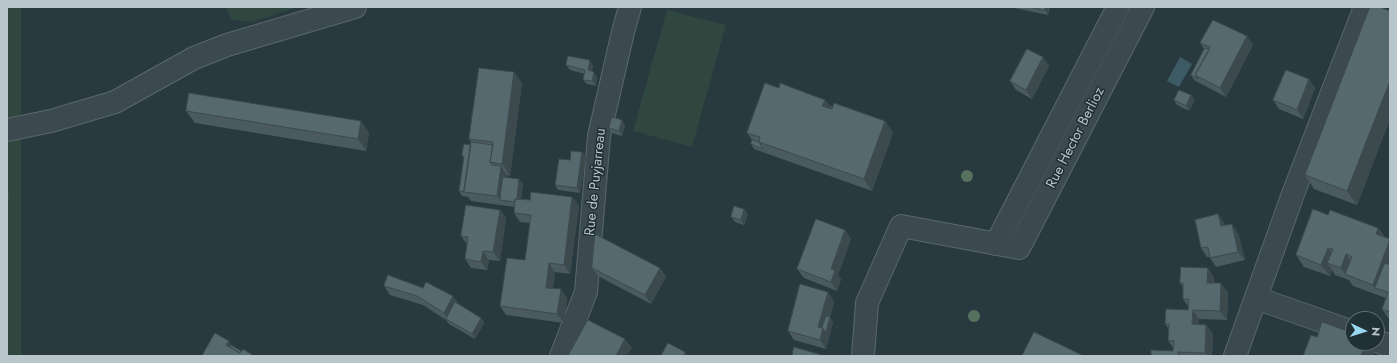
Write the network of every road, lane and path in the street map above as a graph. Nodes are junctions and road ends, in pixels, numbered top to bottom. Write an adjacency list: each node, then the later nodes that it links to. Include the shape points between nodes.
1 (355, 7): 6 (street, via 194,58 115,102 52,121)
2 (630, 7): 10 (street, Rue de Puyjarreau, via 600,136 586,292)
3 (1118, 7): 7 (street, Rue Hector Berlioz)
4 (1143, 7): 7 (street, Rue Hector Berlioz, via 1019,248)
5 (1365, 7): 8 (street)
6 (7, 130)
7 (996, 244): 11 (street, Rue Hector Berlioz, via 900,226 867,303)
8 (1256, 298): 9 (street); 12 (street)
9 (1345, 329)
10 (561, 356)
11 (863, 356)
12 (1235, 356)

